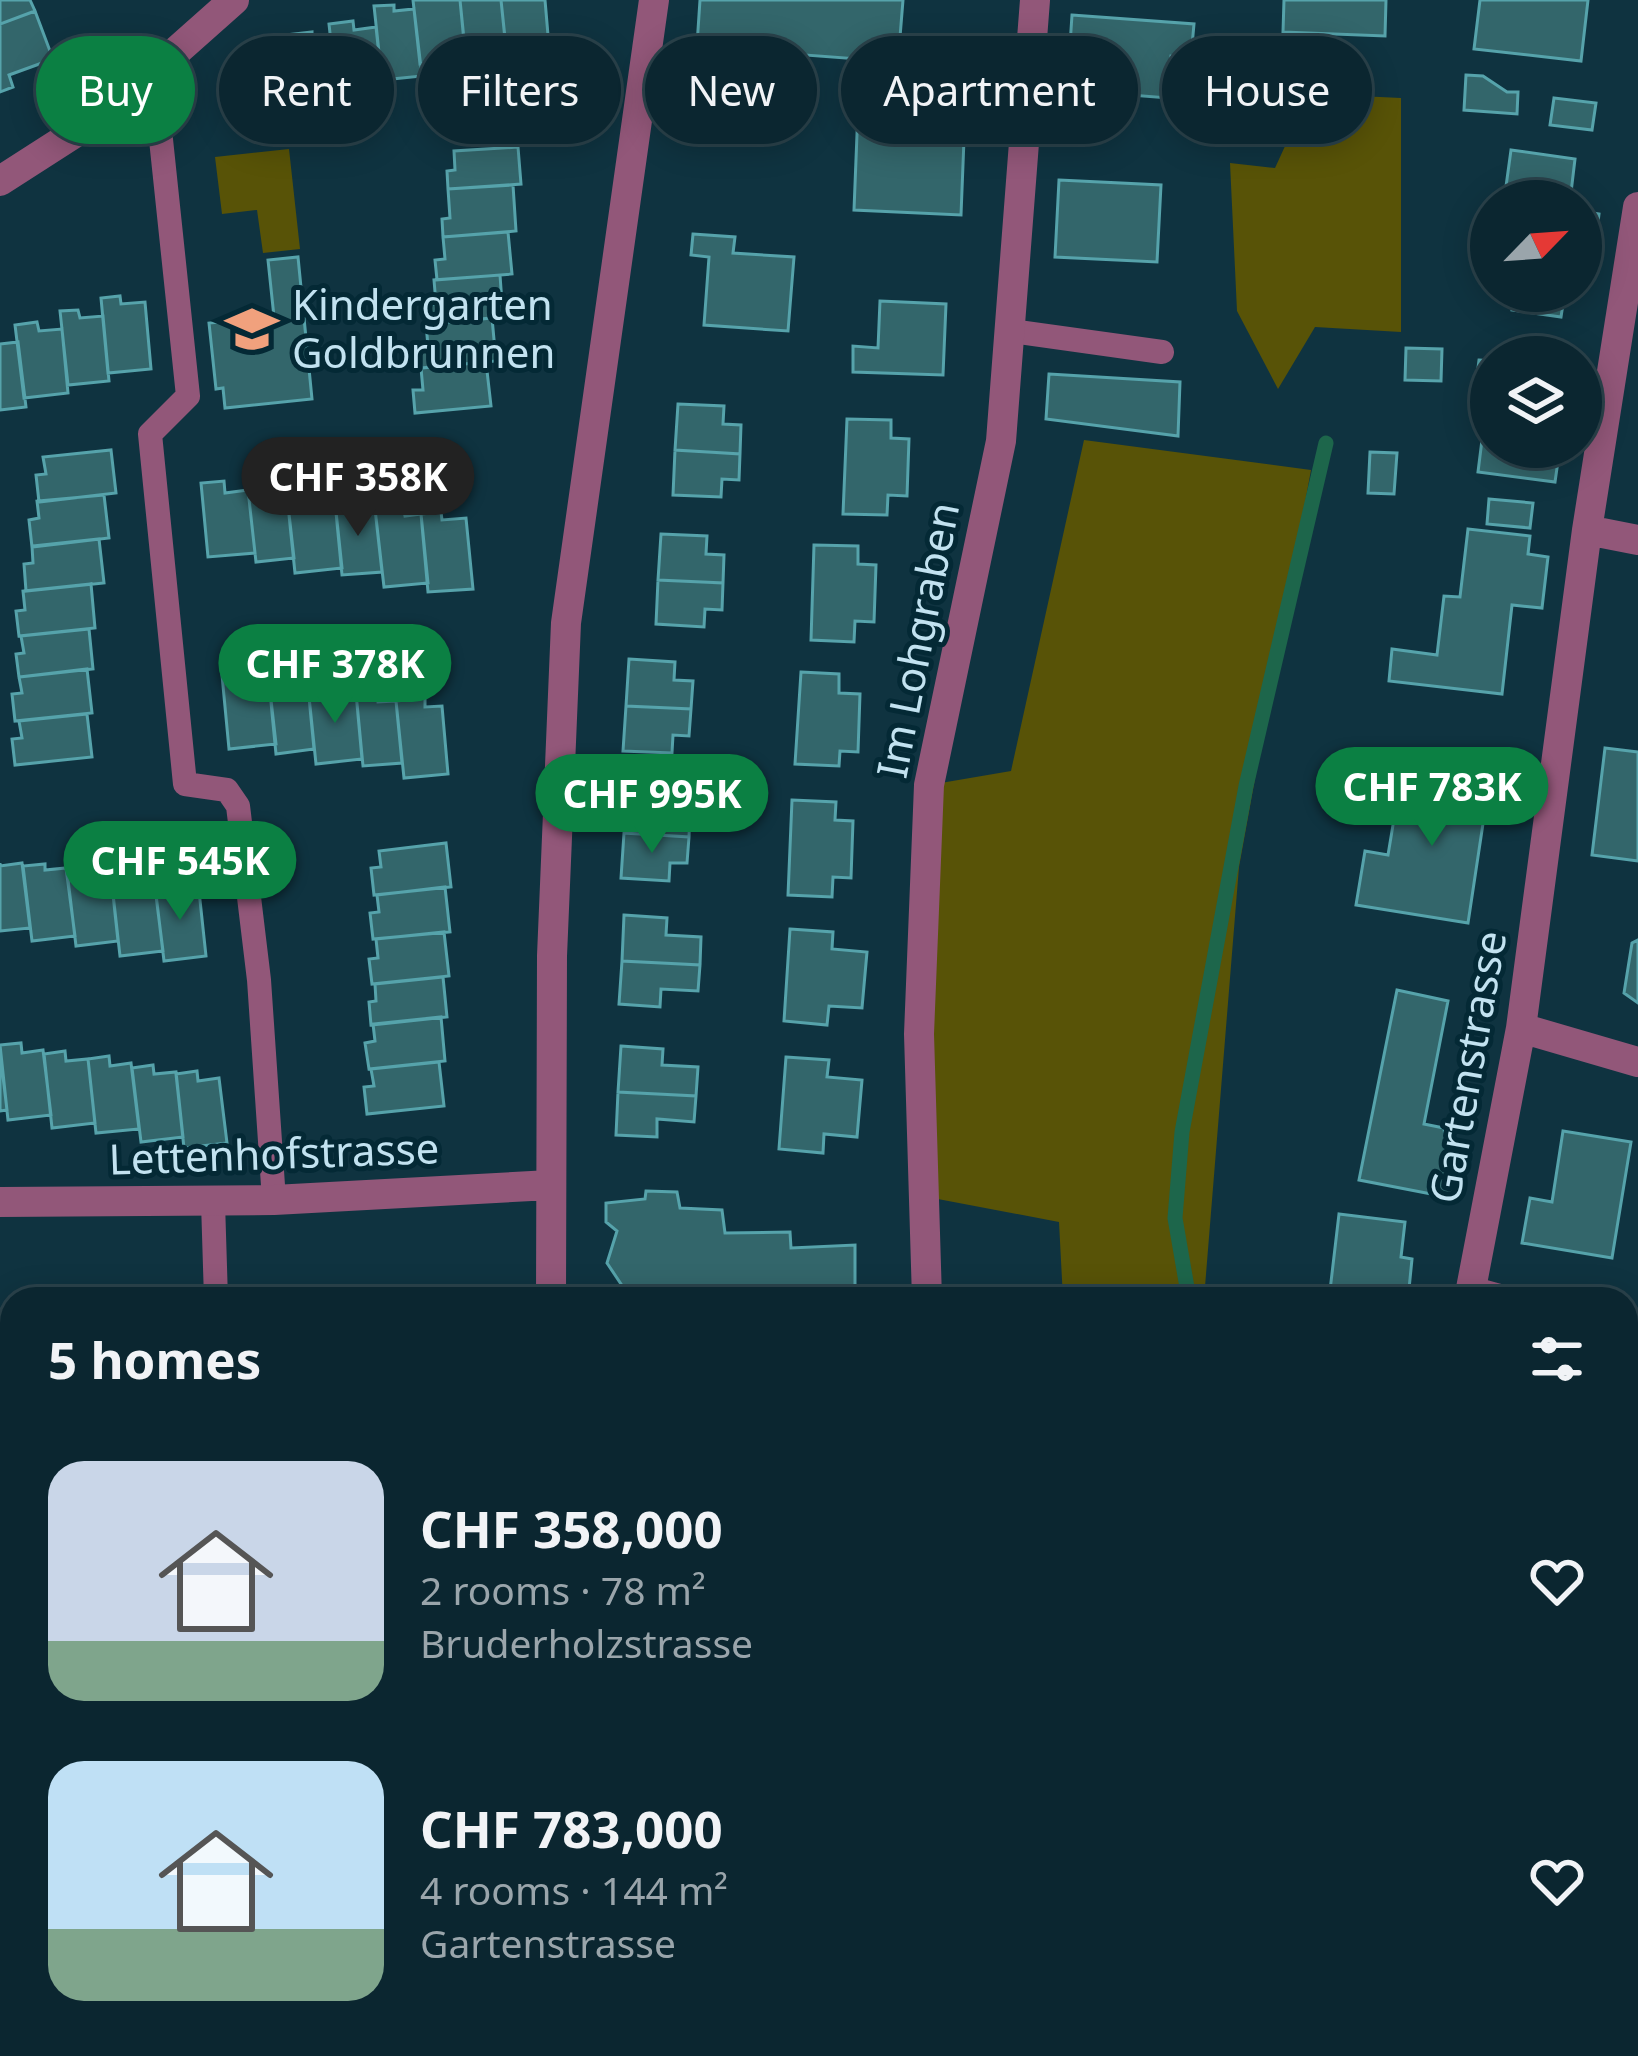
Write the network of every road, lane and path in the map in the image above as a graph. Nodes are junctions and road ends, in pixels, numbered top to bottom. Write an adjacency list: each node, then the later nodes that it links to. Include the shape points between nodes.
1 (234, 0): 4 (street)
2 (654, 0): 15 (street, via 566,623)
3 (1035, 0): 9 (street, Im Lohgraben)
4 (195, 36)
5 (58, 144): 7 (street)
6 (161, 144): 16 (lane, via 188,396 150,434 185,784 227,790 238,806 260,980)
7 (0, 181)
8 (1638, 207): 11 (street, Gartenstrasse)
9 (1011, 331): 10 (lane); 21 (street, Im Lohgraben, via 1000,442 929,785 920,1034)
10 (1162, 352)
11 (1587, 530): 12 (street); 13 (street, Gartenstrasse)
12 (1638, 539)
13 (1521, 1028): 14 (street); 22 (street, Gartenstrasse)
14 (1638, 1063)
15 (550, 1185): 16 (street, Lettenhofstrasse); 20 (street)
16 (274, 1200): 18 (street, Lettenhofstrasse)
17 (0, 1202): 18 (street, Lettenhofstrasse)
18 (213, 1202): 19 (lane)
19 (215, 1287)
20 (551, 1287)
21 (927, 1287)
22 (1471, 1287)

